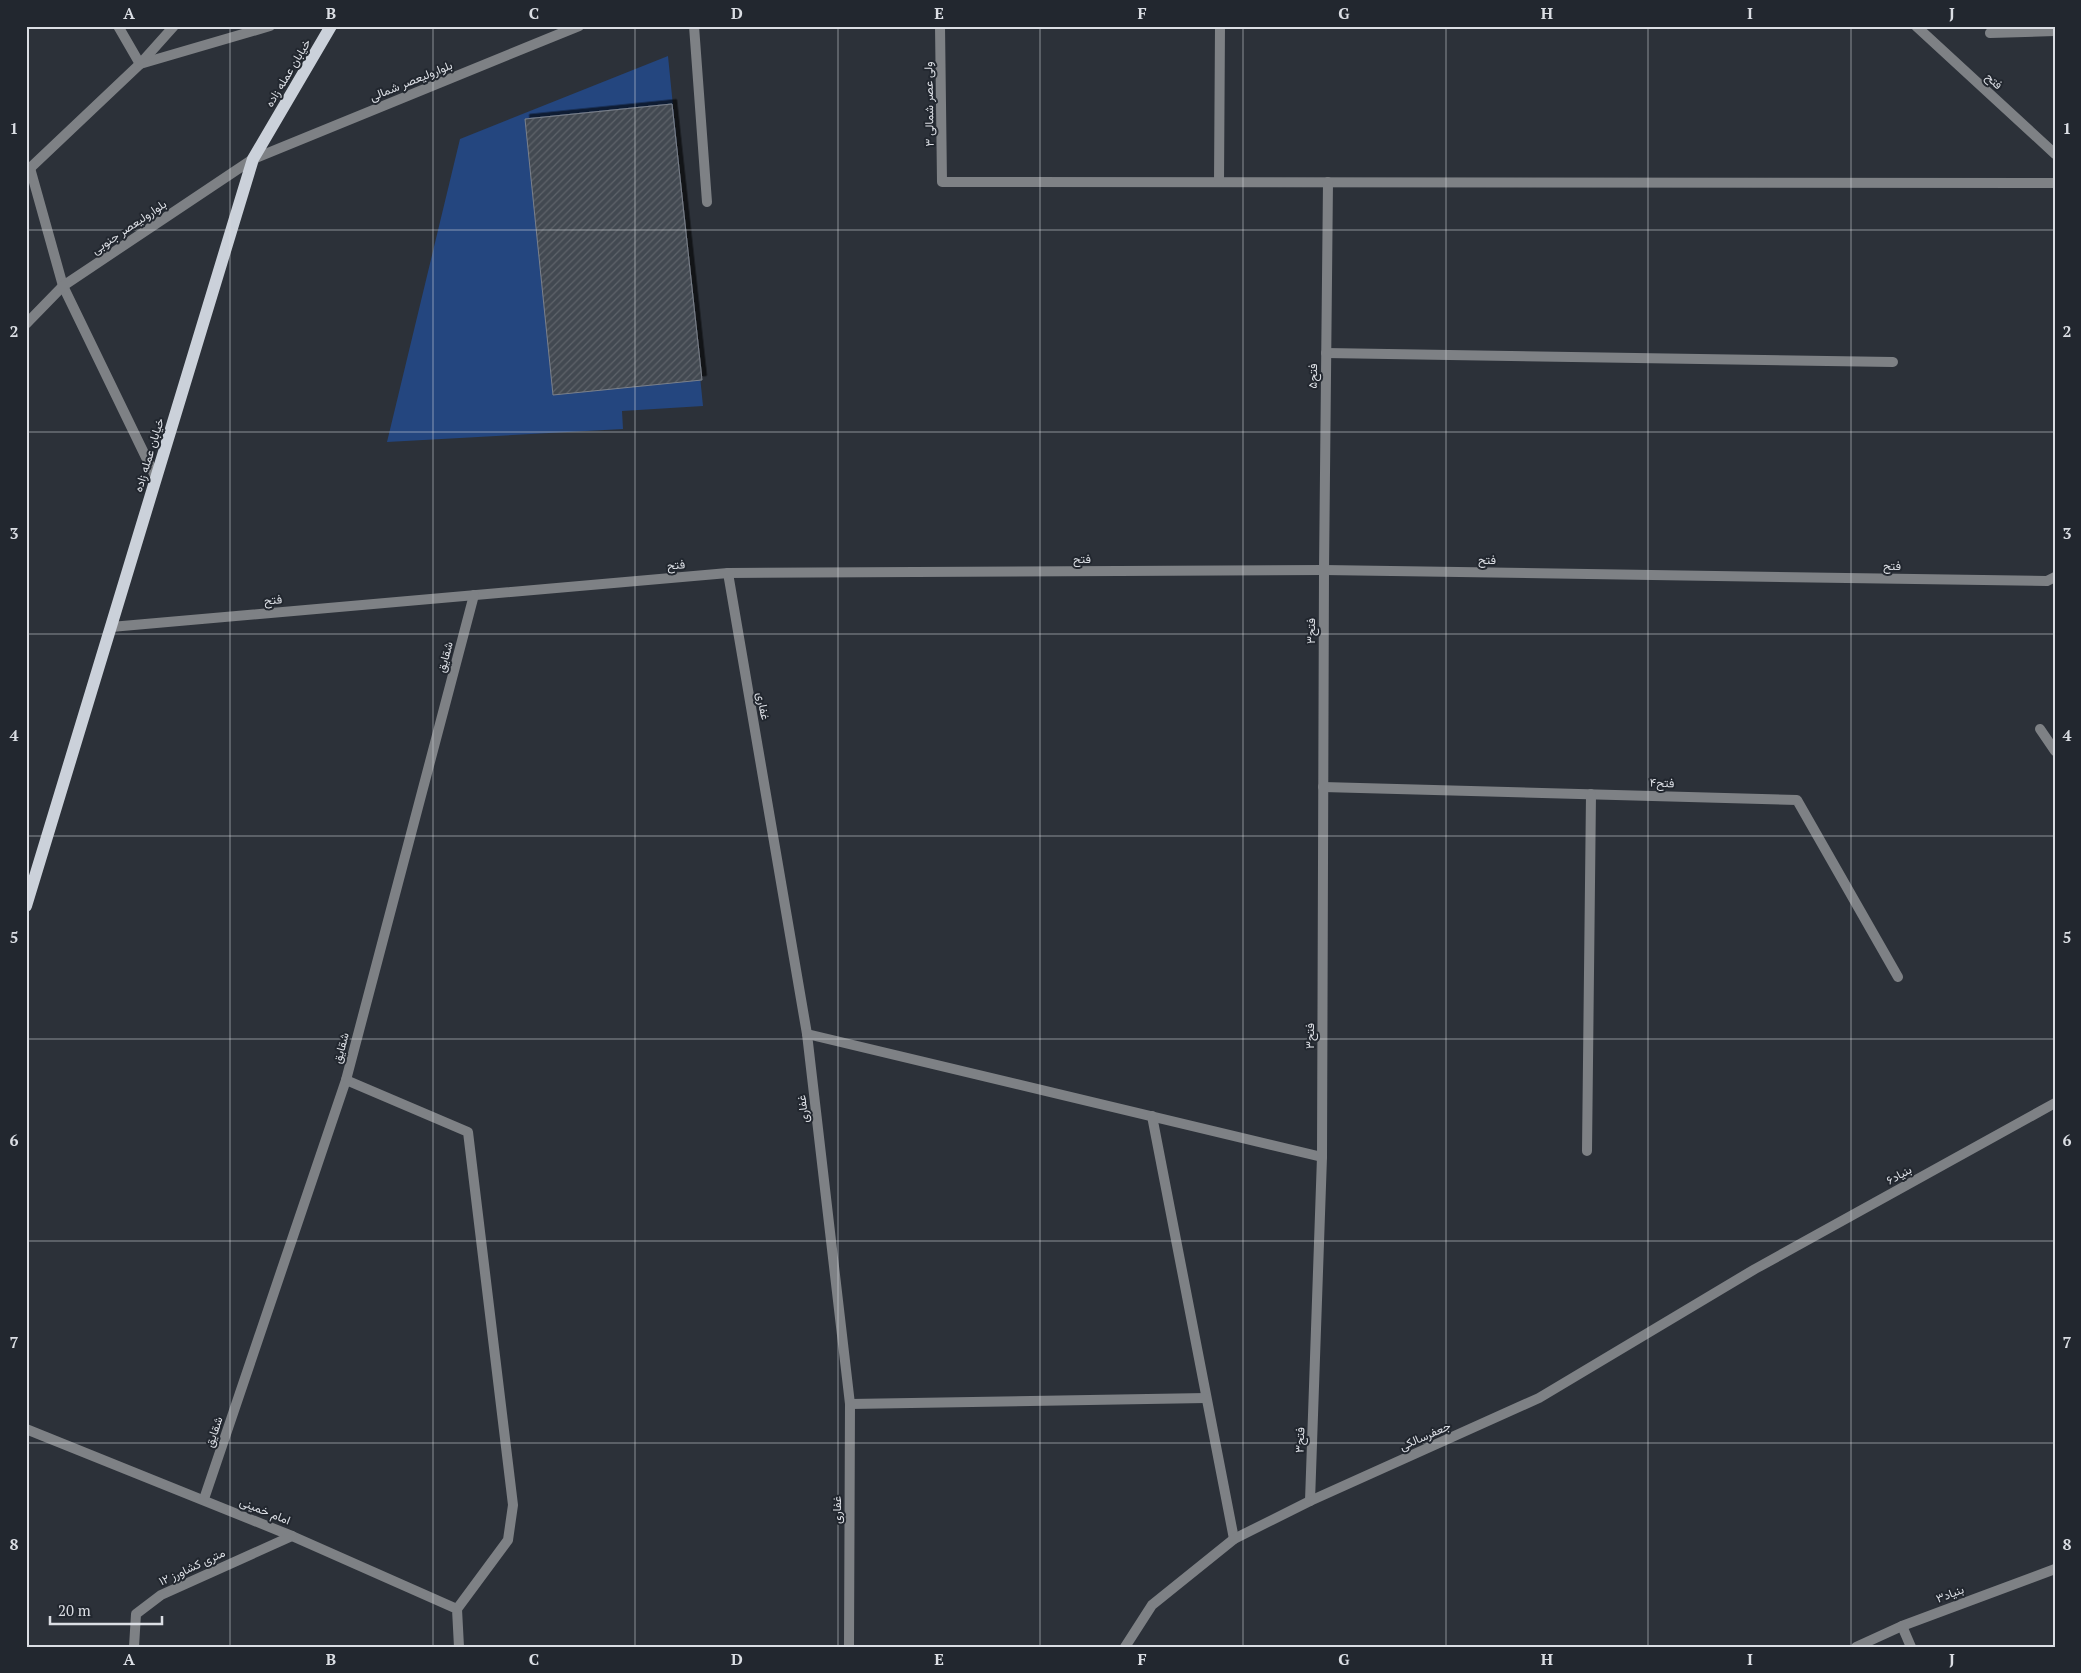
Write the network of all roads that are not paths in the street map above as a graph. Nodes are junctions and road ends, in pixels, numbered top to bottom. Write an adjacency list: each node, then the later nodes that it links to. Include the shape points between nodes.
1 (118, 26): 12 (street)
2 (174, 26): 12 (street)
3 (270, 26): 12 (street)
4 (331, 26): 14 (main road, خیابان عمله زاده)
5 (579, 26): 14 (street, بلوارولیعصر شمالی)
6 (694, 26): 19 (street)
7 (940, 26): 16 (street, ولی عصر شمالی ۳, via 942,182)
8 (1220, 26): 16 (street)
9 (1916, 26): 13 (street, فتح)
10 (2055, 31): 11 (street)
11 (1990, 33)
12 (140, 64): 15 (street)
13 (2055, 154)
14 (253, 159): 20 (street, بلوارولیعصر جنوبی); 24 (main road, خیابان عمله زاده)
15 (28, 170): 20 (street)
16 (1219, 182): 17 (street)
17 (1328, 182): 18 (street); 22 (street, فتح۵)
18 (2055, 183)
19 (707, 202)
20 (63, 286): 21 (street, بلوارولیعصر جنوبی); 24 (street)
21 (26, 324)
22 (1326, 353): 23 (street); 25 (street, فتح۵)
23 (1893, 362)
24 (156, 478): 29 (main road, خیابان عمله زاده)
25 (1324, 570): 26 (street, فتح); 27 (street, فتح, via 2047,581); 32 (street, فتح۳)
26 (728, 573): 28 (street, فتح); 36 (street, غفاری)
27 (2055, 576)
28 (474, 595): 29 (street, فتح); 37 (street, شقایق)
29 (111, 626): 34 (main road, خیابان عمله زاده)
30 (2040, 729): 31 (street)
31 (2055, 751)
32 (1323, 787): 33 (street, فتح۴); 41 (street, فتح۳)
33 (1591, 794): 35 (street, فتح۴, via 1797,800); 40 (street)
34 (26, 906)
35 (1898, 977)
36 (807, 1034): 39 (street); 44 (street, غفاری)
37 (346, 1080): 46 (street, شقایق); 51 (street, via 468,1132 513,1505 508,1540)
38 (2055, 1103): 42 (street, بنیاد۶)
39 (1152, 1116): 41 (street); 43 (street)
40 (1587, 1151)
41 (1322, 1157): 47 (street, فتح۳)
42 (1756, 1269): 47 (street, جعفرسالکی, via 1539,1398)
43 (1206, 1398): 44 (street); 49 (street)
44 (850, 1404): 55 (street, غفاری)
45 (26, 1429): 46 (street, امام خمینی)
46 (204, 1499): 48 (street, امام خمینی)
47 (1310, 1501): 49 (street, جعفرسالکی)
48 (292, 1536): 51 (street, امام خمینی); 53 (street, ۱۲ متری کشاورز, via 161,1595 136,1614)
49 (1234, 1539): 56 (street, جعفرسالکی, via 1152,1605)
50 (2055, 1569): 52 (street, بنیاد۳)
51 (457, 1609): 54 (street)
52 (1902, 1626): 57 (street, بنیاد۳); 58 (street)
53 (134, 1647)
54 (460, 1647)
55 (849, 1647)
56 (1124, 1647)
57 (1856, 1647)
58 (1911, 1647)

